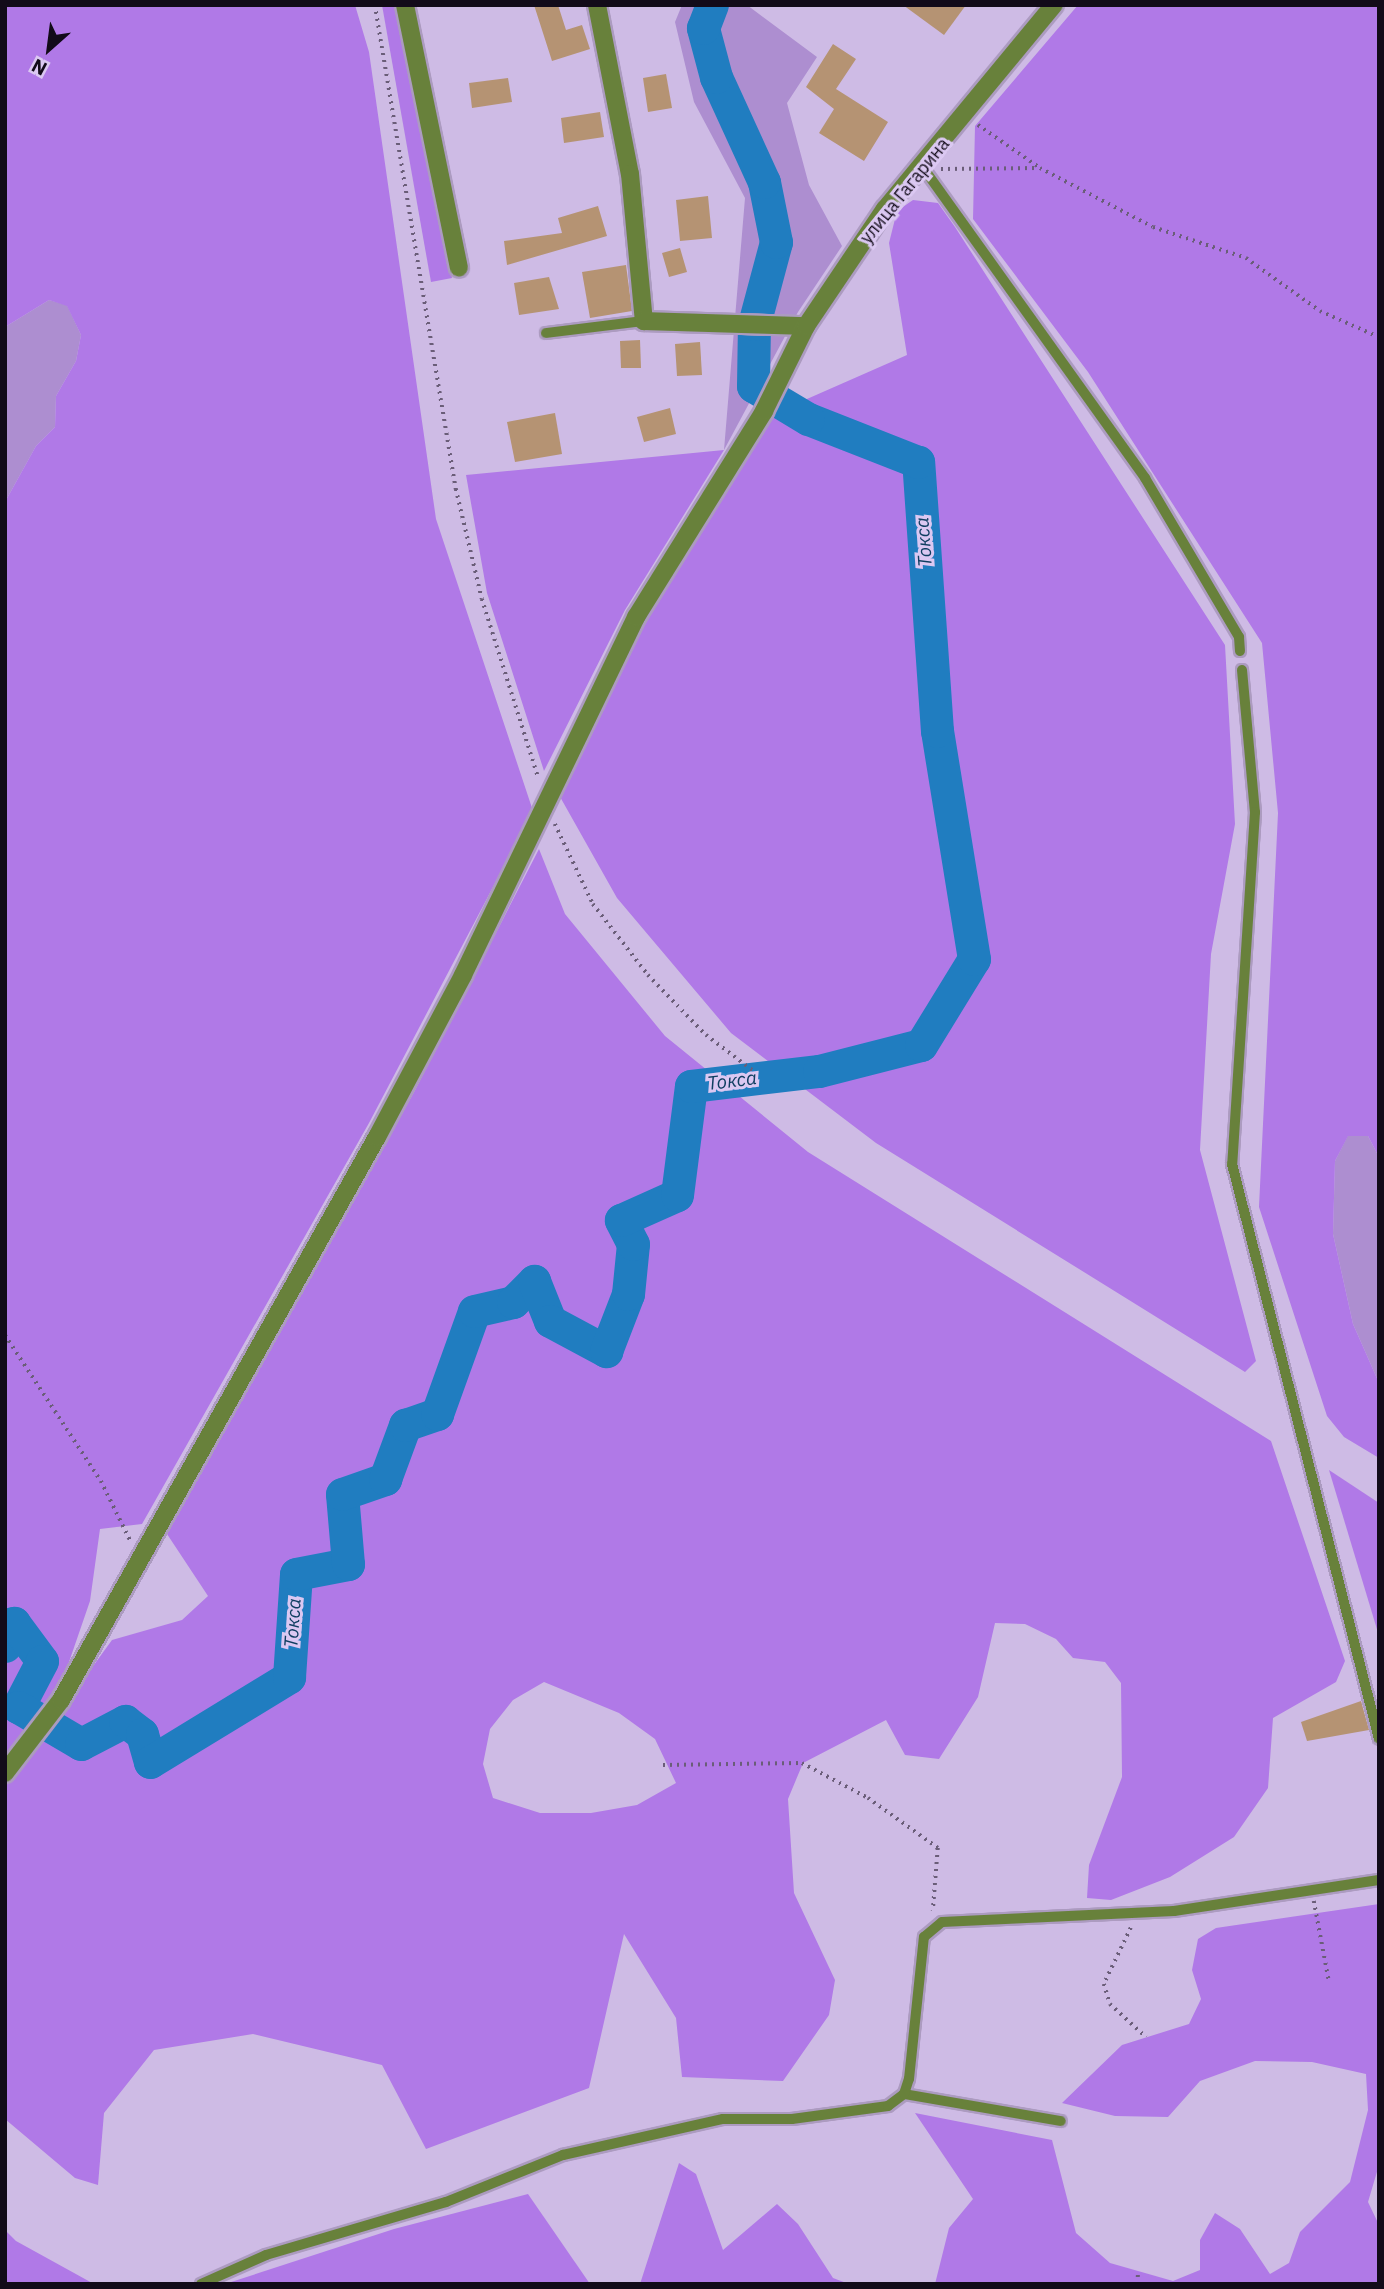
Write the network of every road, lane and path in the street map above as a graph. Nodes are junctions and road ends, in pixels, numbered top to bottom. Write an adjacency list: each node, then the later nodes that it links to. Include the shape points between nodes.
1 (374, 5): 15 (path, via 456,489 482,599)
2 (405, 5): 8 (street)
3 (597, 5): 9 (street, via 632,187)
4 (1054, 5): 5 (street, улица Гагарина)
5 (964, 116): 6 (path); 7 (street, улица Гагарина)
6 (1040, 168): 7 (path); 12 (path, via 1153,227 1246,258 1320,311)
7 (924, 169): 10 (street, улица Гагарина, via 885,209); 13 (lane, via 1145,478 1239,637)
8 (459, 267)
9 (644, 321): 10 (street); 11 (lane)
10 (806, 326): 15 (street, улица Гагарина, via 764,411 636,617)
11 (546, 333)
12 (1379, 337)
13 (1240, 652)
14 (1242, 670): 19 (lane, via 1255,812 1232,1164)
15 (545, 801): 16 (path, via 601,915 697,1025); 18 (street, улица Гагарина, via 377,1137)
16 (755, 1072)
17 (5, 1335): 18 (path, via 101,1481)
18 (137, 1560): 21 (street, улица Гагарина, via 61,1700)
19 (1379, 1739)
20 (663, 1766): 25 (path, via 802,1763 868,1798 938,1848)
21 (5, 1773)
22 (1379, 1880): 23 (lane)
23 (1313, 1892): 24 (lane); 26 (path)
24 (1139, 1914): 25 (lane); 27 (path, via 1104,1984 1110,2004)
25 (931, 1927): 28 (lane, via 921,1953)
26 (1329, 1981)
27 (1146, 2037)
28 (904, 2094): 29 (lane); 31 (lane, via 888,2106 850,2114 723,2119 563,2155 446,2202 266,2255)
29 (1061, 2121)
30 (1138, 2271): 32 (path)
31 (201, 2284)
32 (1137, 2284)

